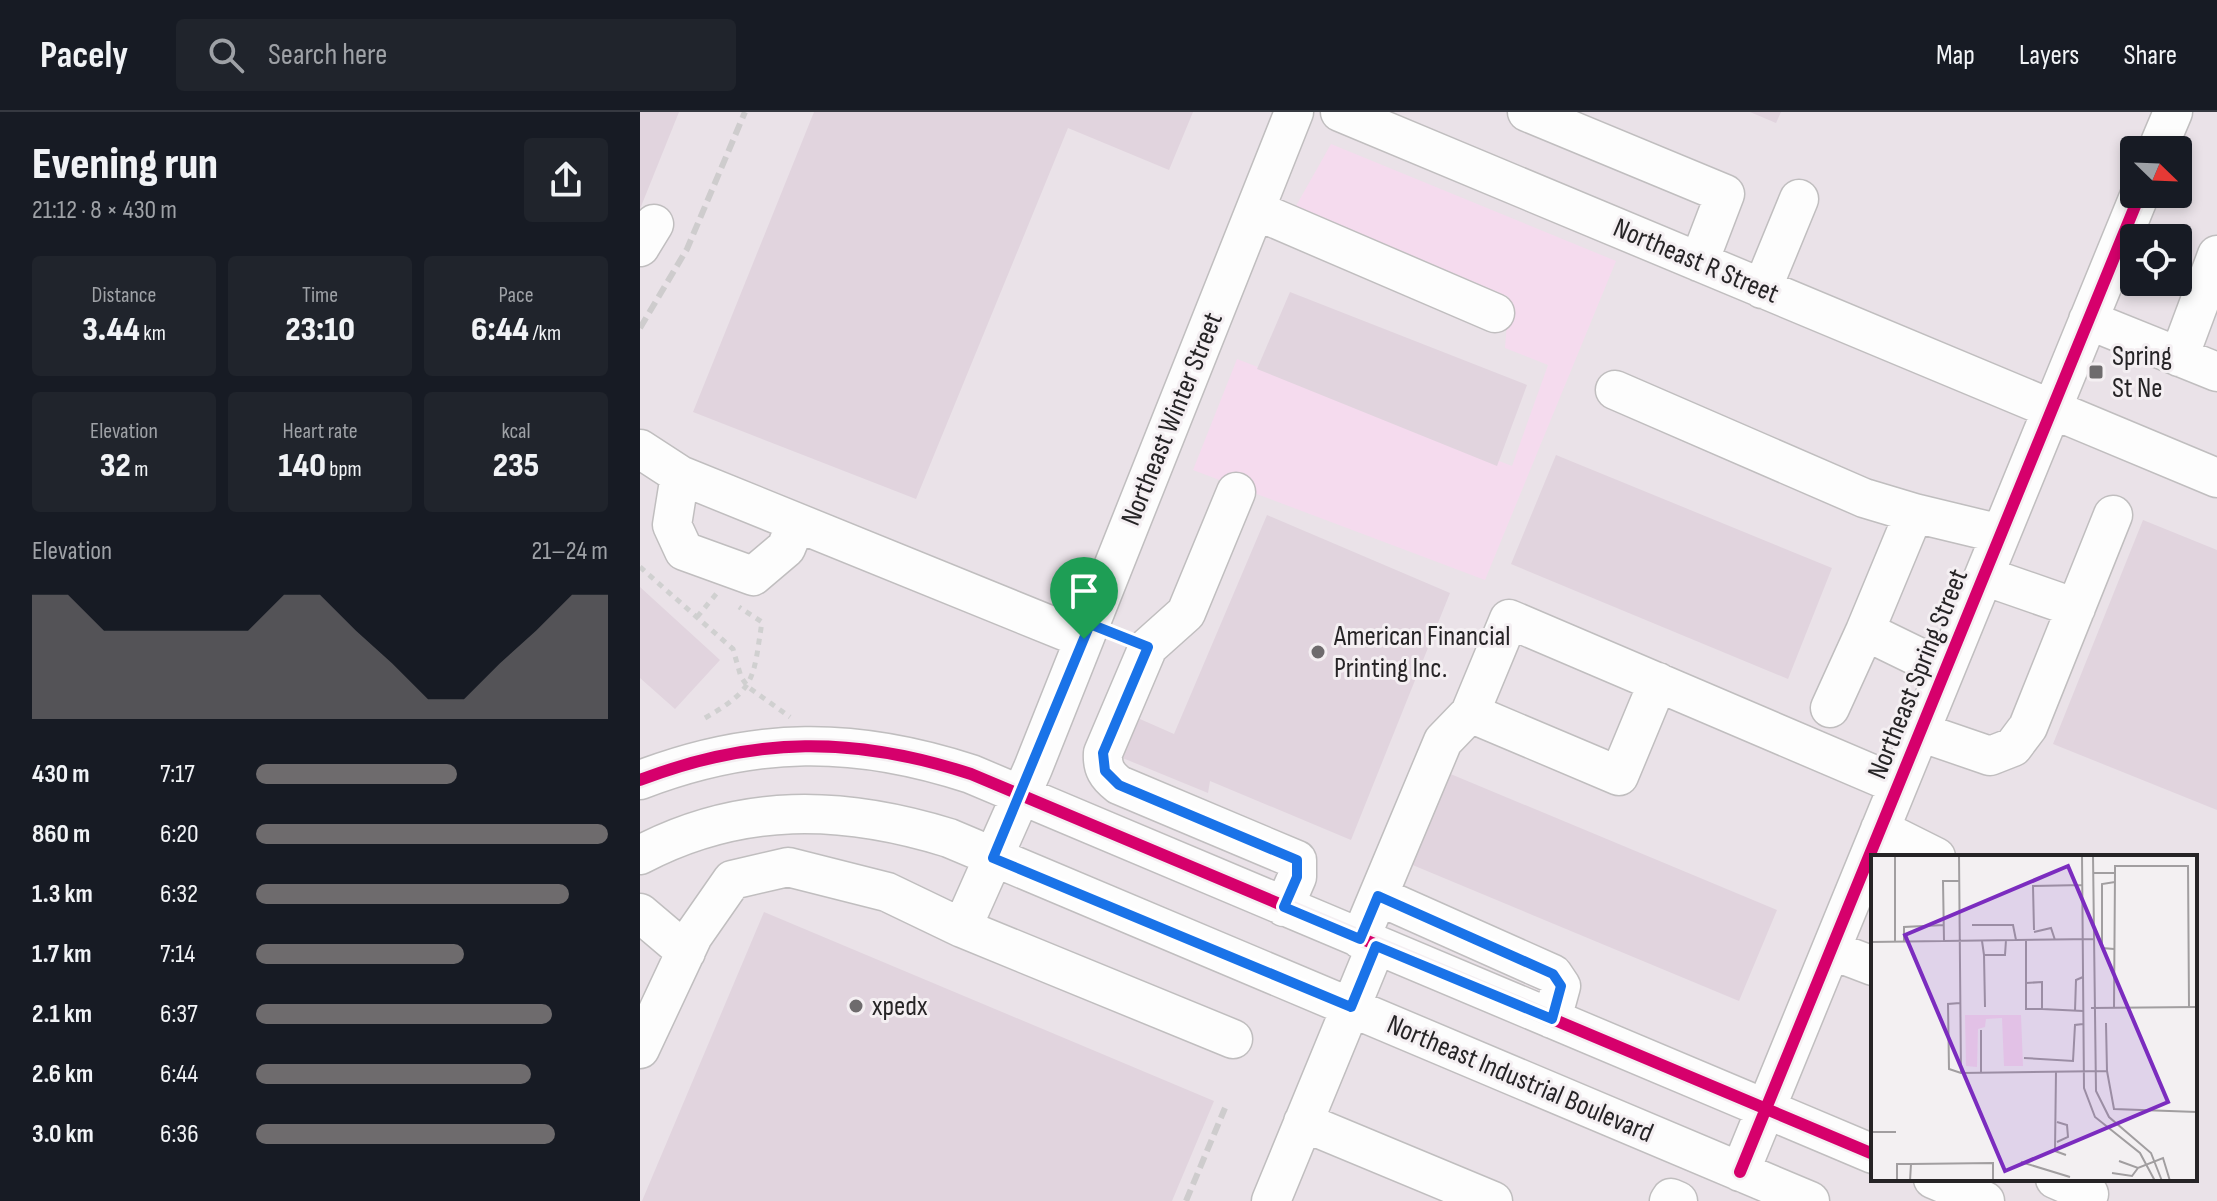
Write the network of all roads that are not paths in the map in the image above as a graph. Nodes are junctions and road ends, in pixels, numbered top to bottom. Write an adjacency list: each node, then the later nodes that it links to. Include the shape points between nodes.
1 (1294, 112): 8 (street, Northeast Winter Street)
2 (1340, 112): 10 (street, Northeast R Street)
3 (1527, 112): 10 (street, via 1725,194)
4 (2173, 112): 5 (street)
5 (2163, 136)
6 (1799, 199): 11 (street)
7 (2134, 208): 13 (street, Northeast Spring Street)
8 (1255, 210): 12 (street); 28 (street, Northeast Winter Street)
9 (2217, 255): 14 (street)
10 (1699, 262): 11 (street, Northeast R Street)
11 (1762, 289): 17 (street, Northeast R Street)
12 (1495, 313)
13 (2088, 320): 14 (street); 17 (street, Northeast Spring Street)
14 (2179, 357): 15 (street)
15 (2217, 372)
16 (1615, 390): 22 (street, via 1864,498)
17 (2052, 410): 20 (street, Northeast R Street); 25 (street, Northeast Spring Street)
18 (640, 449): 19 (street)
19 (680, 475): 24 (street); 24 (street, via 672,525 684,551 753,576 786,548)
20 (2217, 478)
21 (1236, 492): 30 (street, via 1186,613)
22 (1914, 513): 25 (street); 29 (street)
23 (2113, 515): 27 (street)
24 (796, 524): 28 (street)
25 (2001, 534): 26 (street, Northeast Spring Street)
26 (1984, 576): 27 (street); 31 (street, Northeast Spring Street)
27 (2076, 608): 35 (street, via 2028,727 2013,747 1990,756)
28 (1087, 631): 30 (street); 38 (street, Northeast Winter Street)
29 (1865, 631): 31 (street); 33 (street)
30 (1148, 647): 44 (street, via 1103,753 1105,771 1119,785 1297,860 1297,877)
31 (1945, 670): 35 (street, Northeast Spring Street)
32 (1658, 682): 34 (street, via 1509,619); 34 (street, via 1619,776); 37 (street)
33 (1830, 708)
34 (1470, 713): 43 (street, via 1443,741)
35 (1920, 732): 37 (street, Northeast Spring Street)
36 (640, 780): 38 (street, via 727,752 823,745 922,758)
37 (1898, 785): 39 (street, Northeast Spring Street)
38 (1021, 796): 42 (street, Northeast Winter Street); 44 (street)
39 (1880, 829): 41 (street); 48 (street, Northeast Spring Street)
40 (640, 855): 42 (street, Northeast Industrial Boulevard, via 700,829 820,813 910,826)
41 (1935, 855)
42 (993, 858): 46 (street, Northeast Winter Street); 51 (street, Northeast Industrial Boulevard)
43 (1378, 896): 47 (street); 52 (street, via 1553,974 1561,986)
44 (1284, 907): 47 (street)
45 (640, 913): 49 (street)
46 (962, 928): 49 (street, via 887,892 788,867 732,880); 53 (street)
47 (1368, 942): 51 (street); 52 (street)
48 (1831, 950): 50 (street); 55 (street, Northeast Spring Street)
49 (686, 952): 54 (street)
50 (1871, 965)
51 (1351, 1007): 56 (street); 58 (street, Northeast Industrial Boulevard)
52 (1552, 1019): 55 (street)
53 (1233, 1039)
54 (640, 1049)
55 (1766, 1109): 57 (street); 58 (street, Northeast Spring Street)
56 (1303, 1122): 61 (street); 62 (street)
57 (1871, 1153)
58 (1740, 1172): 65 (street, Northeast Industrial Boulevard)
59 (1938, 1181): 66 (street)
60 (1992, 1181): 66 (street)
61 (1271, 1201)
62 (1493, 1201)
63 (1669, 1201): 64 (street)
64 (1678, 1201)
65 (1810, 1201)
66 (1985, 1201)

